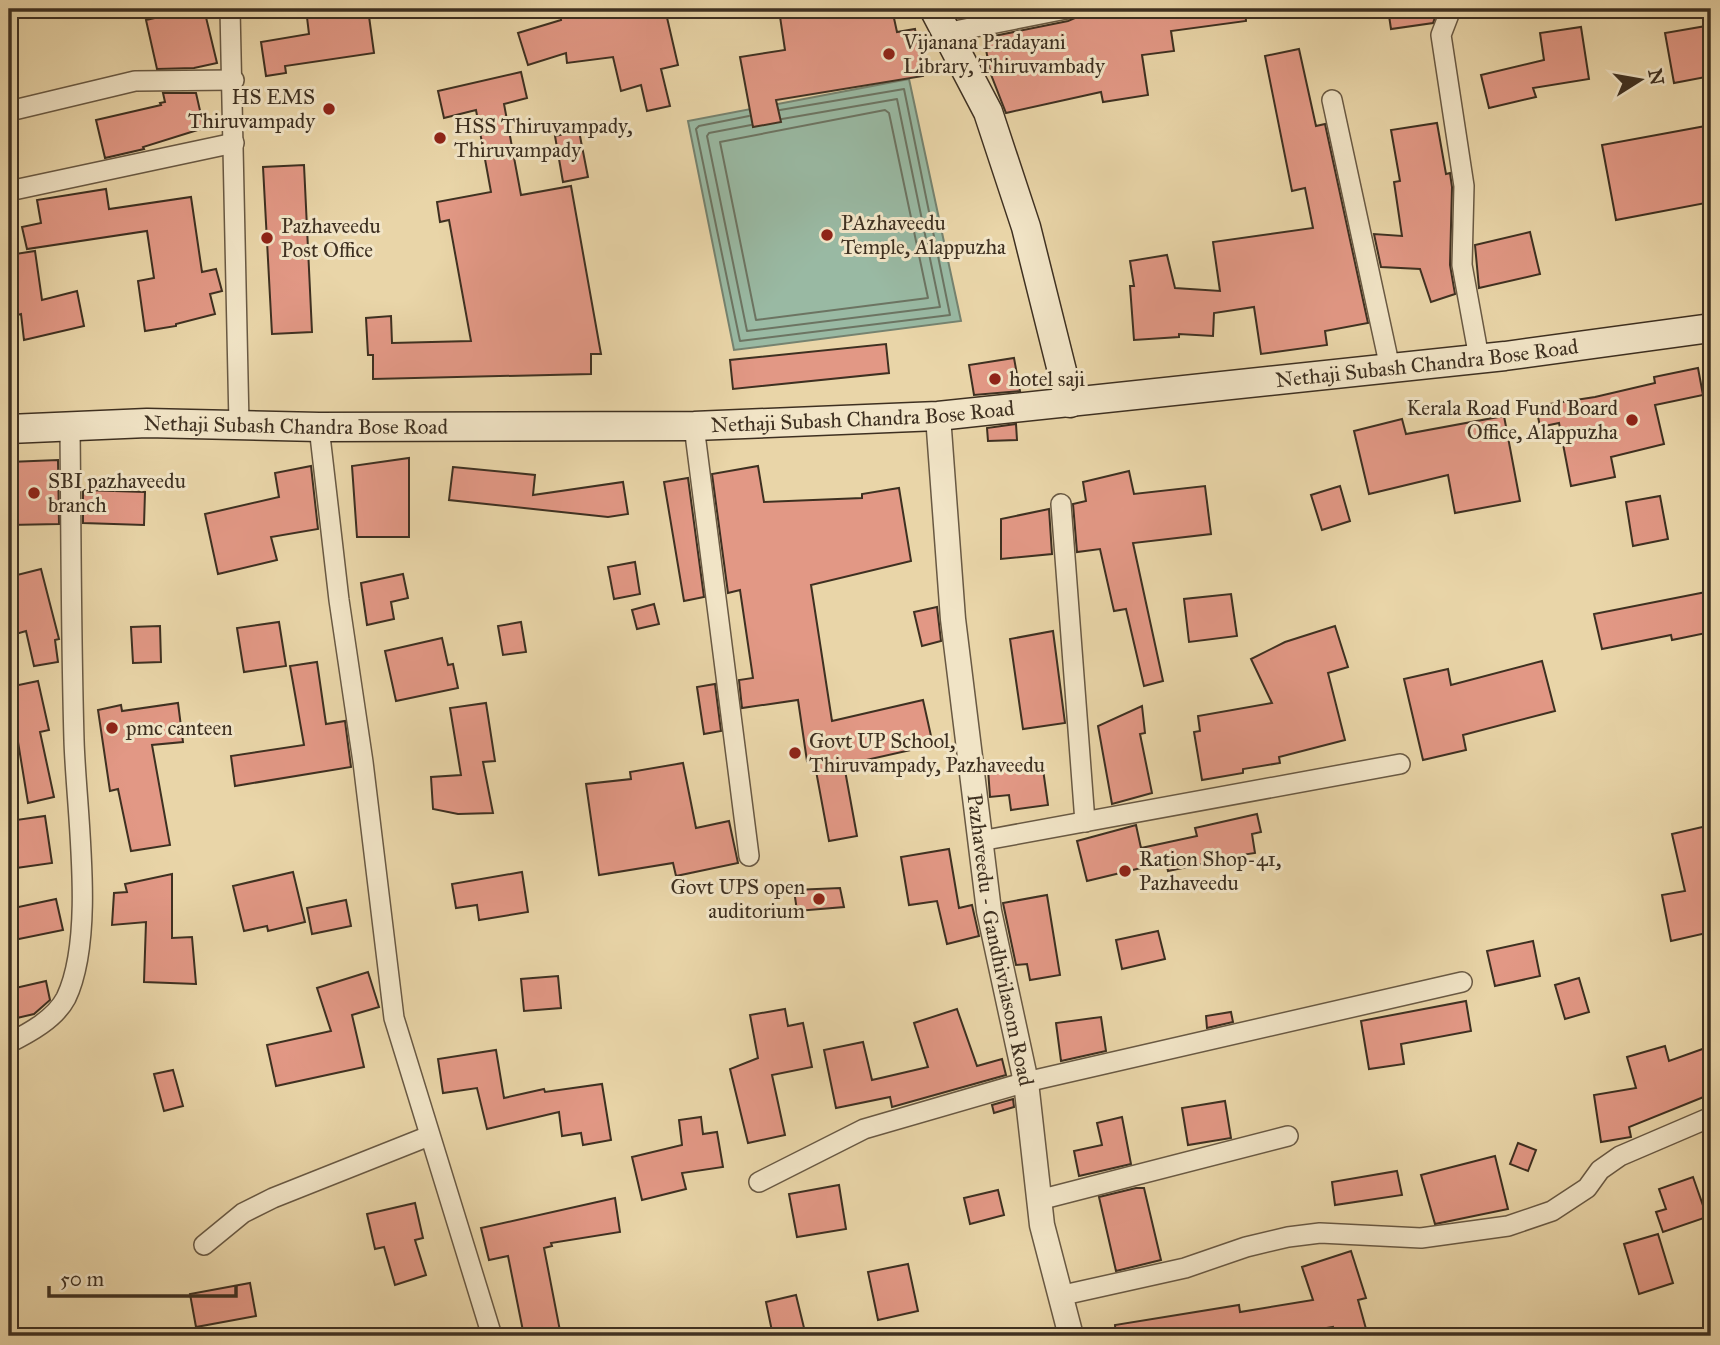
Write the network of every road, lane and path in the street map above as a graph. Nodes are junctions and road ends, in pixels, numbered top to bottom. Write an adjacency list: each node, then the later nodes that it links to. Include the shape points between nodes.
1 (230, 9): 5 (street)
2 (1066, 9): 4 (street)
3 (1451, 9): 11 (street, via 1441,35 1464,186 1462,265)
4 (940, 21): 13 (main road, via 988,112 1026,227)
5 (233, 80): 7 (street, via 135,81 18,109); 8 (street)
6 (1332, 100): 12 (street)
7 (9, 105)
8 (234, 143): 9 (street); 15 (street)
9 (9, 191)
10 (1711, 328): 11 (main road, Nethaji Subash Chandra Bose Road)
11 (1479, 359): 12 (main road, Nethaji Subash Chandra Bose Road)
12 (1390, 368): 13 (main road, Nethaji Subash Chandra Bose Road)
13 (1070, 403): 14 (main road, Nethaji Subash Chandra Bose Road)
14 (938, 416): 16 (main road, Nethaji Subash Chandra Bose Road); 23 (street, Pazhaveedu - Gandhivilasom Road, via 953,619)
15 (239, 424): 17 (main road, Nethaji Subash Chandra Bose Road); 18 (main road, Nethaji Subash Chandra Bose Road)
16 (694, 426): 18 (main road, Nethaji Subash Chandra Bose Road); 24 (street)
17 (70, 427): 19 (main road, Nethaji Subash Chandra Bose Road); 26 (street, via 80,950 66,997 54,1015)
18 (320, 427): 29 (street, via 394,1018)
19 (9, 429)
20 (1061, 504): 22 (street)
21 (1400, 764): 22 (street)
22 (1085, 822): 23 (street)
23 (980, 841): 27 (street, Pazhaveedu - Gandhivilasom Road, via 989,911)
24 (750, 856)
25 (1462, 982): 27 (street)
26 (9, 1043)
27 (1026, 1082): 31 (street, via 864,1129); 32 (street, Pazhaveedu - Gandhivilasom Road)
28 (1711, 1117): 34 (street, via 1620,1156 1600,1170 1587,1188 1552,1211 1508,1226 1421,1238 1320,1233 1288,1237 1185,1268)
29 (429, 1136): 33 (street, via 263,1203); 35 (street)
30 (1288, 1136): 32 (street)
31 (759, 1182)
32 (1039, 1200): 34 (street, Pazhaveedu - Gandhivilasom Road)
33 (204, 1245)
34 (1059, 1296): 36 (street, Pazhaveedu - Gandhivilasom Road)
35 (492, 1336)
36 (1071, 1336)

